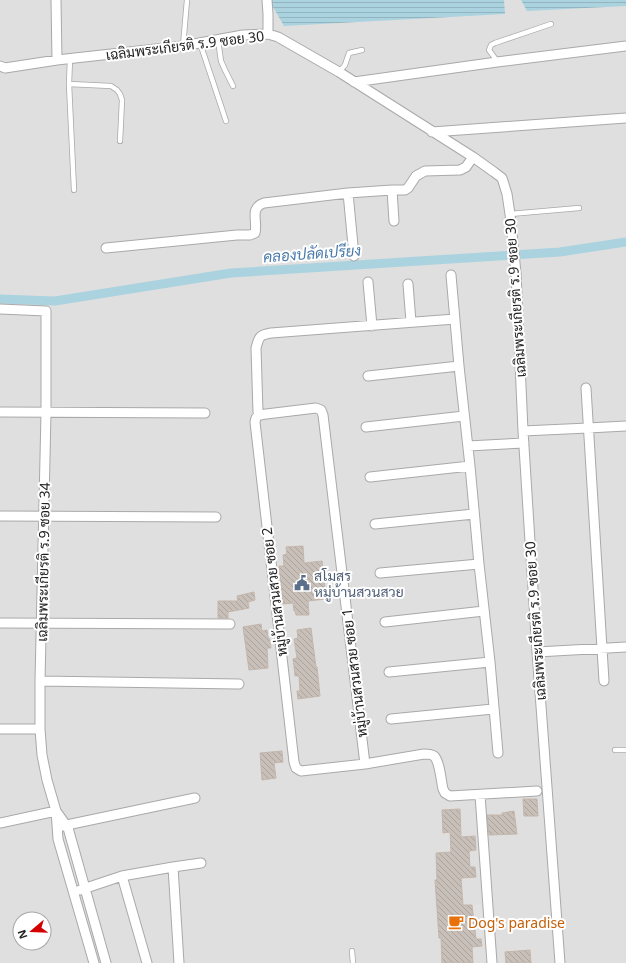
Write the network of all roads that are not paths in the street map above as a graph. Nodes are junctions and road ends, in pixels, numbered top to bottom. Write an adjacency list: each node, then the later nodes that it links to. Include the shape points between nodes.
1 (56, 0): 12 (street)
2 (187, 0): 8 (lane)
3 (267, 0): 5 (street)
4 (551, 24): 13 (lane, via 495,43 489,50)
5 (268, 34): 6 (street, เฉลิมพระเกียรติ ร.9 ซอย 30); 15 (street, เฉลิมพระเกียรติ ร.9 ซอย 30, via 278,37)
6 (218, 40): 7 (street, เฉลิมพระเกียรติ ร.9 ซอย 30); 18 (lane, via 221,61)
7 (200, 43): 8 (street, เฉลิมพระเกียรติ ร.9 ซอย 30); 20 (lane)
8 (183, 46): 11 (street, เฉลิมพระเกียรติ ร.9 ซอย 30)
9 (626, 46): 13 (street)
10 (362, 50): 15 (lane, via 349,54)
11 (70, 59): 12 (street, เฉลิมพระเกียรติ ร.9 ซอย 30); 17 (lane)
12 (56, 60): 14 (street, เฉลิมพระเกียรติ ร.9 ซอย 30, via 6,68)
13 (497, 62): 16 (street)
14 (0, 66)
15 (339, 72): 16 (street, เฉลิมพระเกียรติ ร.9 ซอย 30)
16 (354, 82): 21 (street, เฉลิมพระเกียรติ ร.9 ซอย 30)
17 (69, 84): 22 (lane, via 111,86 117,90 122,100); 24 (lane)
18 (233, 86)
19 (626, 118): 21 (street)
20 (226, 121)
21 (432, 132): 23 (street, เฉลิมพระเกียรติ ร.9 ซอย 30)
22 (120, 141)
23 (472, 157): 25 (street, via 466,167 460,170 425,171 416,176 405,190); 28 (street, เฉลิมพระเกียรติ ร.9 ซอย 30, via 502,178)
24 (74, 190)
25 (392, 190): 26 (street); 29 (street)
26 (348, 193): 30 (street, via 259,205 254,213 255,233 250,235); 31 (street)
27 (579, 208): 28 (lane)
28 (510, 214): 50 (street, เฉลิมพระเกียรติ ร.9 ซอย 30, via 516,273)
29 (394, 221)
30 (106, 248)
31 (354, 256)
32 (451, 275): 36 (street)
33 (368, 282): 38 (street)
34 (408, 284): 37 (street)
35 (0, 309): 43 (street, เฉลิมพระเกียรติ ร.9 ซอย 34, via 46,311)
36 (455, 319): 37 (street); 39 (street)
37 (411, 322): 38 (street)
38 (372, 326): 45 (street, via 262,335 256,348 258,412)
39 (459, 366): 40 (street); 46 (street)
40 (368, 376)
41 (586, 388): 49 (street)
42 (0, 412): 43 (street)
43 (46, 413): 44 (street); 57 (street, เฉลิมพระเกียรติ ร.9 ซอย 34)
44 (205, 413)
45 (261, 415): 82 (street, หมู่บ้านสวนสวย ซอย 1, via 316,408 323,414); 82 (street, หมู่บ้านสวนสวย ซอย 2, via 255,422 294,762 296,768 301,771)
46 (464, 416): 48 (street); 52 (street)
47 (626, 426): 49 (street)
48 (366, 427)
49 (588, 428): 50 (street); 68 (street)
50 (523, 430): 51 (street, เฉลิมพระเกียรติ ร.9 ซอย 30)
51 (524, 443): 52 (street); 69 (street, เฉลิมพระเกียรติ ร.9 ซอย 30)
52 (468, 446): 53 (street)
53 (470, 466): 54 (street); 55 (street)
54 (370, 477)
55 (474, 514): 59 (street); 60 (street)
56 (0, 516): 57 (street)
57 (44, 517): 58 (street); 65 (street, เฉลิมพระเกียรติ ร.9 ซอย 34)
58 (216, 517)
59 (375, 524)
60 (479, 564): 61 (street); 62 (street)
61 (380, 573)
62 (484, 611): 63 (street); 70 (street)
63 (385, 622)
64 (0, 623): 65 (street)
65 (41, 623): 66 (street); 73 (street, เฉลิมพระเกียรติ ร.9 ซอย 34)
66 (230, 624)
67 (626, 647): 68 (street)
68 (602, 649): 69 (street); 72 (street)
69 (537, 652): 101 (street, เฉลิมพระเกียรติ ร.9 ซอย 30)
70 (490, 662): 71 (street); 75 (street)
71 (389, 672)
72 (604, 681)
73 (40, 682): 74 (street); 78 (street, เฉลิมพระเกียรติ ร.9 ซอย 34)
74 (239, 684)
75 (493, 709): 76 (street); 81 (street)
76 (391, 719)
77 (0, 729): 78 (street)
78 (40, 729): 86 (street, เฉลิมพระเกียรติ ร.9 ซอย 34, via 42,756)
79 (615, 750): 80 (lane)
80 (626, 750)
81 (498, 753)
82 (365, 764): 84 (street, via 430,754 437,761 443,789 447,795)
83 (537, 791): 84 (street)
84 (480, 795): 100 (street)
85 (195, 798): 88 (street)
86 (56, 811): 87 (street); 88 (street, เฉลิมพระเกียรติ ร.9 ซอย 34)
87 (0, 823)
88 (61, 826): 92 (street, เฉลิมพระเกียรติ ร.9 ซอย 34, via 69,832); 93 (street, เฉลิมพระเกียรติ ร.9 ซอย 34, via 58,839)
89 (201, 863): 90 (street)
90 (173, 867): 91 (street); 98 (street)
91 (122, 876): 92 (street); 97 (street)
92 (85, 888): 93 (street); 96 (street, เฉลิมพระเกียรติ ร.9 ซอย 34)
93 (74, 891): 95 (street, เฉลิมพระเกียรติ ร.9 ซอย 34)
94 (352, 950): 99 (lane)
95 (94, 963)
96 (106, 963)
97 (147, 963)
98 (179, 963)
99 (353, 963)
100 (492, 963)
101 (560, 963)

